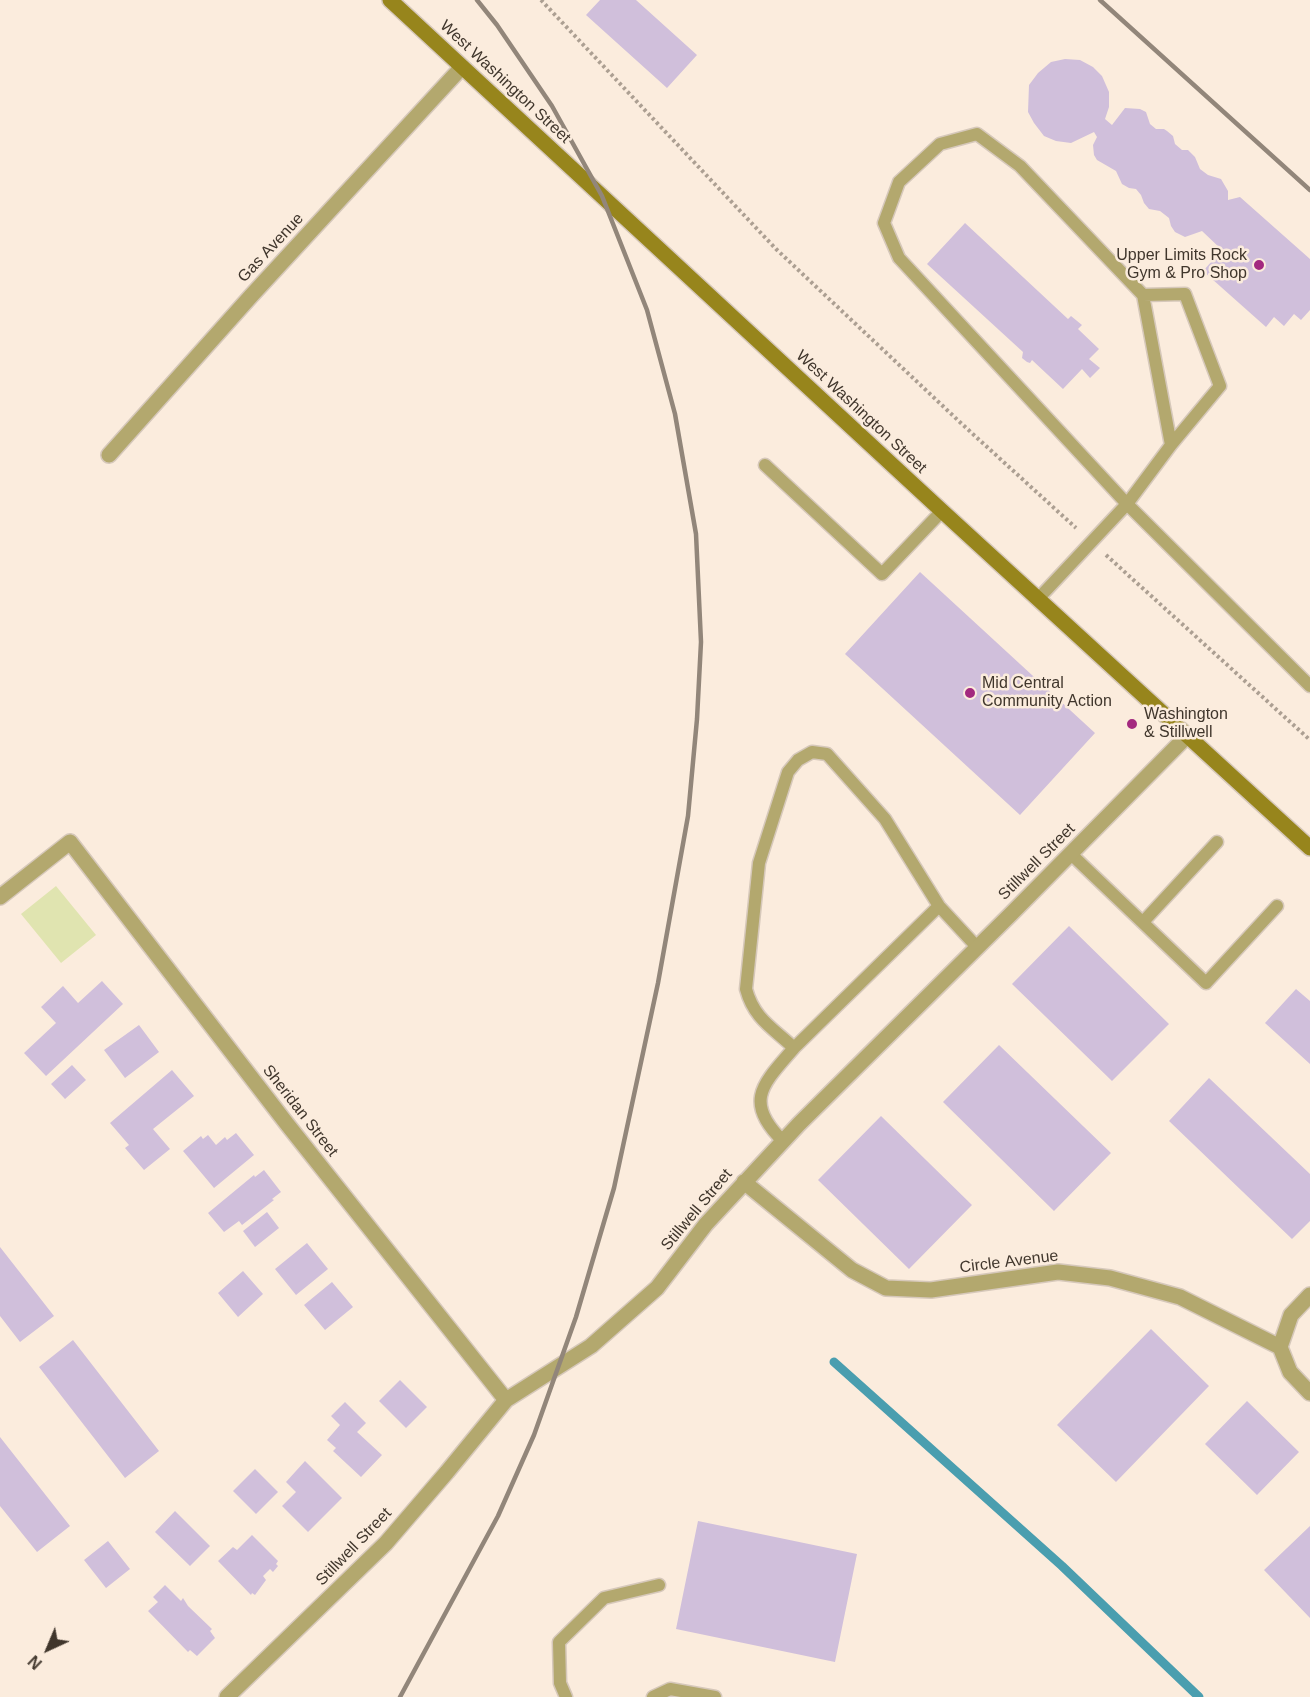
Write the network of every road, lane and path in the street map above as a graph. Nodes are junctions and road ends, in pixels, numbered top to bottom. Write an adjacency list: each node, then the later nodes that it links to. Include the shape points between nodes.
1 (390, 0): 3 (main road, West Washington Street)
2 (541, 0): 10 (path, via 776,249)
3 (462, 67): 6 (street, Gas Avenue); 9 (main road, West Washington Street)
4 (1143, 295): 5 (lane); 5 (lane, via 1185,294 1220,386); 8 (lane, via 1020,165 977,134 940,144 899,182 884,223 899,258)
5 (1171, 445): 8 (lane)
6 (109, 455)
7 (765, 465): 9 (lane, via 882,574)
8 (1127, 504): 10 (lane); 12 (lane)
9 (942, 511): 11 (main road, West Washington Street)
10 (1091, 542): 11 (lane); 14 (path)
11 (1038, 598): 13 (main road, West Washington Street)
12 (1310, 686)
13 (1188, 735): 16 (main road, West Washington Street); 17 (street, Stillwell Street)
14 (1310, 740)
15 (1217, 842): 21 (lane)
16 (1310, 848)
17 (1071, 854): 21 (lane); 22 (street, Stillwell Street)
18 (0, 897): 29 (street, Sheridan Street, via 70,842)
19 (939, 906): 22 (lane); 23 (lane); 23 (lane, via 885,819 827,754 812,752 798,760 788,772 759,862 746,988 749,1002 759,1016)
20 (1277, 906): 21 (lane, via 1206,983)
21 (1143, 922)
22 (977, 947): 24 (street, Stillwell Street)
23 (794, 1048): 24 (lane, via 764,1083 761,1096 760,1109 765,1120)
24 (783, 1141): 25 (street, Stillwell Street)
25 (744, 1182): 27 (street, Circle Avenue, via 852,1270 886,1288 932,1290 1058,1272 1110,1278 1180,1297); 29 (street, Stillwell Street, via 657,1288 619,1323 591,1346)
26 (1310, 1296): 27 (street, via 1291,1315)
27 (1280, 1347): 28 (street, via 1290,1372)
28 (1310, 1393)
29 (506, 1400): 31 (street, Stillwell Street, via 386,1543)
30 (658, 1585): 32 (lane, via 604,1598 559,1642 560,1683)
31 (227, 1697)
32 (566, 1697)
33 (653, 1697): 34 (lane, via 670,1689)
34 (715, 1697)

